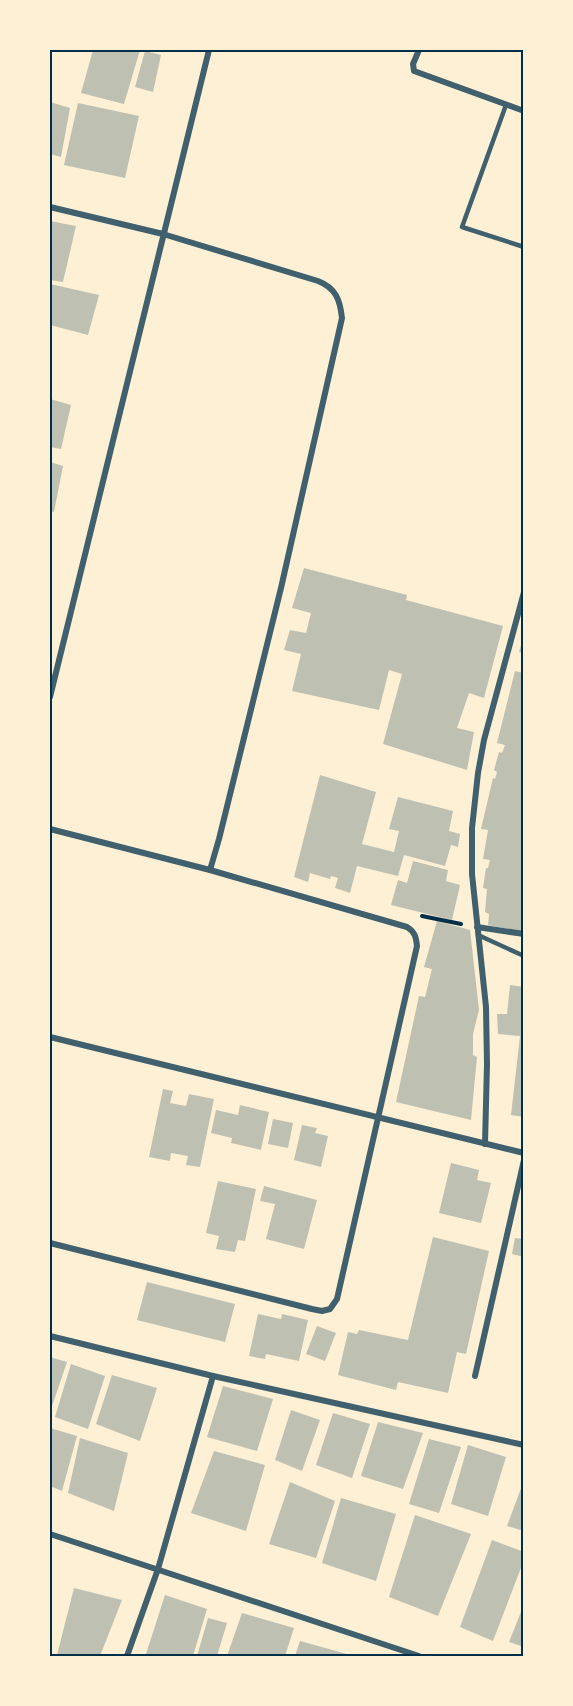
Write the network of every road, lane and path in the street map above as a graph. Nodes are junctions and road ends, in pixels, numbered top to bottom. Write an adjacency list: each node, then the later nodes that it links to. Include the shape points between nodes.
1 (209, 50): 6 (street)
2 (419, 50): 3 (street, via 414,71)
3 (506, 105): 4 (street); 7 (lane, via 462,227)
4 (524, 111)
5 (50, 207): 6 (street)
6 (163, 234): 10 (street); 12 (street, via 327,285 338,299 342,318 281,588)
7 (524, 247)
8 (524, 592): 9 (street)
9 (520, 620): 14 (street, via 483,740 478,773 471,849)
10 (50, 697)
11 (50, 829): 12 (street)
12 (210, 870): 19 (street, via 412,931 417,946)
13 (414, 914): 14 (path)
14 (477, 927): 15 (street); 16 (street)
15 (524, 934)
16 (478, 935): 17 (lane); 20 (street, via 488,1064)
17 (524, 956)
18 (50, 1037): 19 (street)
19 (378, 1118): 20 (street); 23 (street, via 337,1299 330,1309 312,1309)
20 (485, 1144): 21 (street)
21 (524, 1153)
22 (524, 1160): 26 (street)
23 (50, 1243)
24 (50, 1336): 25 (street)
25 (213, 1376): 27 (street); 29 (street)
26 (475, 1376)
27 (524, 1445)
28 (50, 1534): 29 (street)
29 (158, 1569): 30 (street); 31 (street)
30 (127, 1656)
31 (419, 1656)

